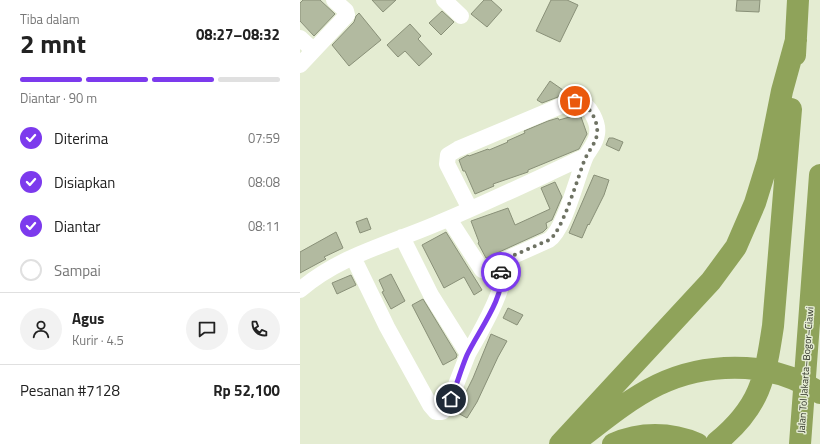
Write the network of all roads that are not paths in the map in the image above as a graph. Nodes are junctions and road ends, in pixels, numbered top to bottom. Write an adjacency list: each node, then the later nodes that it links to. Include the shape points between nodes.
1 (444, 0): 4 (street)
2 (798, 0): 6 (highway)
3 (342, 2): 7 (street, via 347,14)
4 (462, 16)
5 (300, 38): 7 (street)
6 (796, 40): 21 (highway, via 773,326 768,360 760,390 747,412 730,432); 22 (highway, via 782,91 768,161 755,203 736,247 711,280)
7 (313, 50): 8 (street)
8 (300, 65)
9 (586, 156): 11 (street); 11 (street, via 597,136 597,128 588,107 579,102 570,102 458,149 448,155 447,164); 15 (street, via 554,237)
10 (820, 175): 25 (highway, Jalan Tol Jakarta–Bogor–Ciawi)
11 (470, 209): 12 (street)
12 (449, 219): 13 (street); 16 (street)
13 (402, 237): 14 (street); 19 (street, via 431,295)
14 (353, 257): 17 (street, via 330,268); 19 (street, via 387,327 436,412 442,412 448,405)
15 (498, 262): 16 (street); 18 (street, via 502,285)
16 (482, 270): 18 (street)
17 (300, 290)
18 (497, 296): 19 (street)
19 (468, 354)
20 (820, 393): 23 (highway, via 787,376 759,369 728,367 699,370 674,377 648,390 622,406)
21 (707, 443): 24 (highway, via 651,435 623,439)
22 (560, 444)
23 (572, 444)
24 (613, 444)
25 (800, 444)

